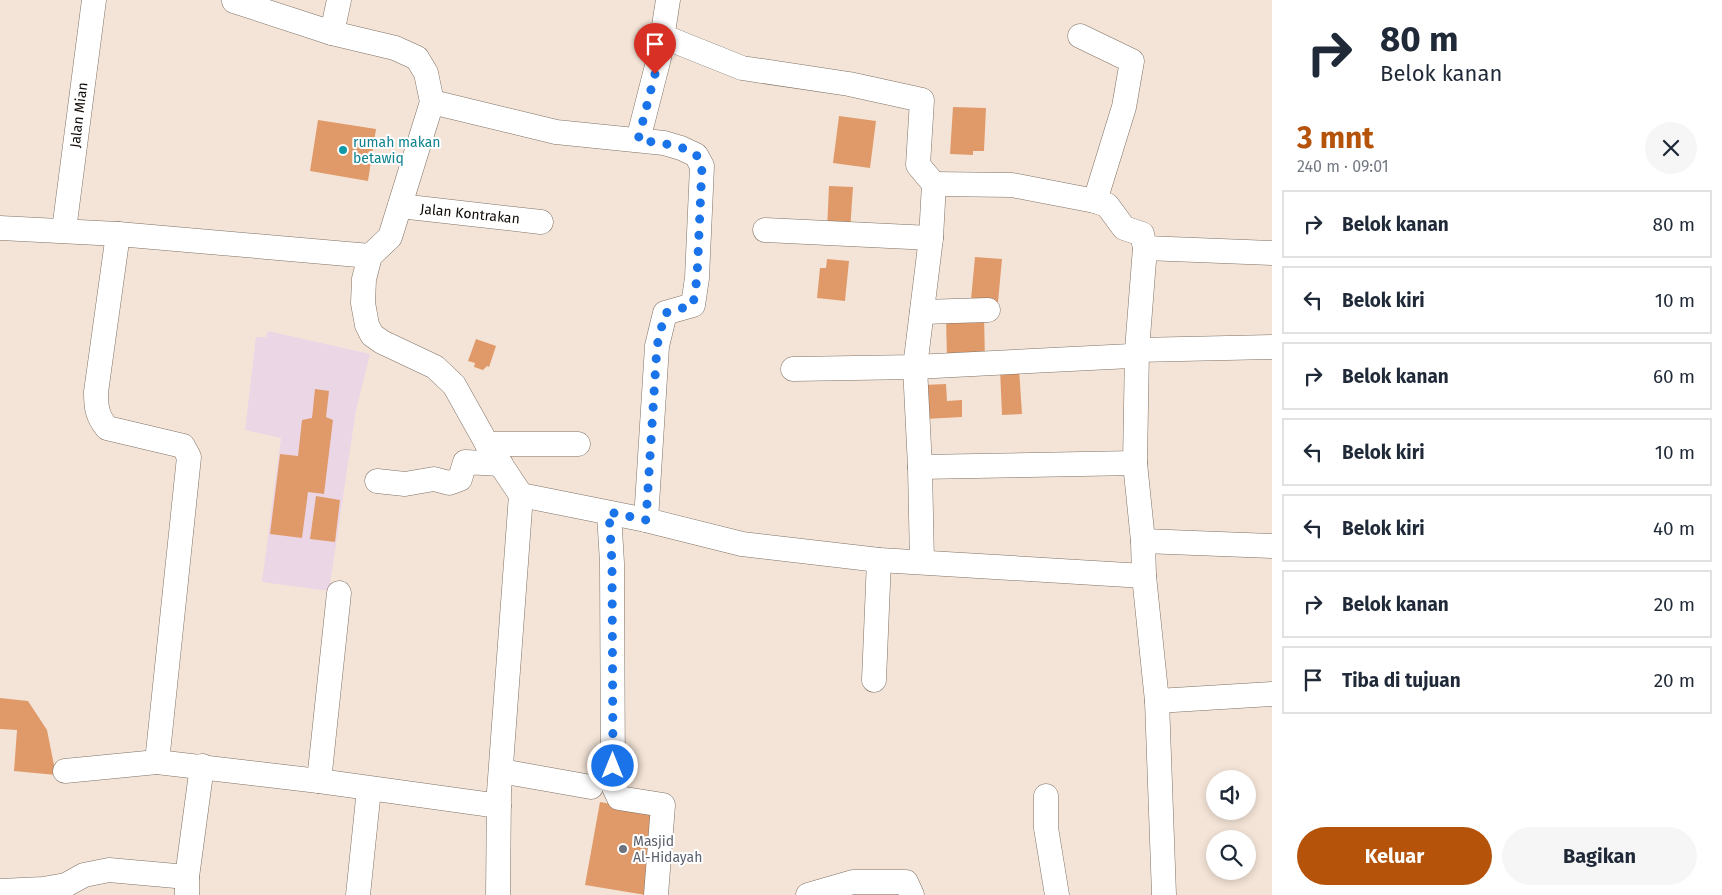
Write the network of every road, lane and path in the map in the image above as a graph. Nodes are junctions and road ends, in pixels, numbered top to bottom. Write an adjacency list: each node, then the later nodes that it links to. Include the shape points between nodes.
1 (94, 0): 15 (street, Jalan Mian)
2 (339, 0): 5 (street)
3 (668, 0): 6 (street)
4 (234, 1): 5 (street)
5 (332, 33): 8 (street, via 394,48 417,58 426,73)
6 (662, 36): 9 (street); 10 (street, via 742,68 849,84 922,100 918,165)
7 (1080, 36): 11 (street, via 1132,61 1124,107)
8 (432, 102): 9 (street, via 556,132); 12 (street)
9 (638, 140): 36 (street, via 681,148 696,155 702,166 693,305 665,313 657,346)
10 (934, 184): 11 (street, via 1012,185); 18 (street)
11 (1095, 200): 19 (street, via 1107,204 1124,228 1142,234)
12 (400, 206): 13 (street, Jalan Kontrakan); 21 (street, via 390,238)
13 (541, 222)
14 (0, 228): 15 (street)
15 (64, 230): 17 (street)
16 (765, 230): 18 (street)
17 (118, 234): 21 (street); 46 (street, via 96,410 107,428 183,446 189,457)
18 (931, 238): 23 (street)
19 (1145, 248): 20 (street); 25 (street)
20 (1272, 253)
21 (370, 256): 28 (street, via 364,279 363,303 372,335 435,367 454,385)
22 (988, 310): 23 (street)
23 (922, 312): 26 (street)
24 (1272, 348): 25 (street)
25 (1137, 350): 26 (street, via 1131,356); 30 (street)
26 (915, 367): 27 (street); 32 (street)
27 (793, 369)
28 (487, 444): 29 (street); 31 (street)
29 (578, 444)
30 (1135, 463): 32 (street); 37 (street)
31 (501, 464): 33 (street, via 464,462 460,480 449,482 434,479 405,484); 34 (street)
32 (920, 467): 40 (street)
33 (377, 481)
34 (521, 495): 35 (street); 49 (street)
35 (609, 512): 36 (street); 59 (street, via 613,785 619,798 663,805)
36 (646, 520): 39 (street, via 742,544)
37 (1143, 541): 38 (street); 41 (street)
38 (1272, 546)
39 (879, 560): 40 (street); 43 (street)
40 (922, 562): 41 (street)
41 (1144, 576): 45 (street)
42 (339, 593): 50 (street)
43 (874, 680)
44 (1272, 694): 45 (street)
45 (1158, 701): 63 (street)
46 (157, 762): 47 (street); 48 (street)
47 (202, 766): 50 (street); 55 (street)
48 (65, 771)
49 (501, 771): 51 (street); 54 (street)
50 (319, 781): 52 (street)
51 (591, 786)
52 (369, 789): 54 (street); 57 (street)
53 (1046, 796): 62 (street, via 1046,828)
54 (499, 806): 58 (street)
55 (187, 886): 56 (street, via 109,870 84,875 66,885)
56 (0, 891)
57 (358, 895)
58 (498, 895)
59 (656, 895)
60 (808, 895): 61 (street, via 853,882 906,882)
61 (912, 895)
62 (1057, 895)
63 (1164, 895)

